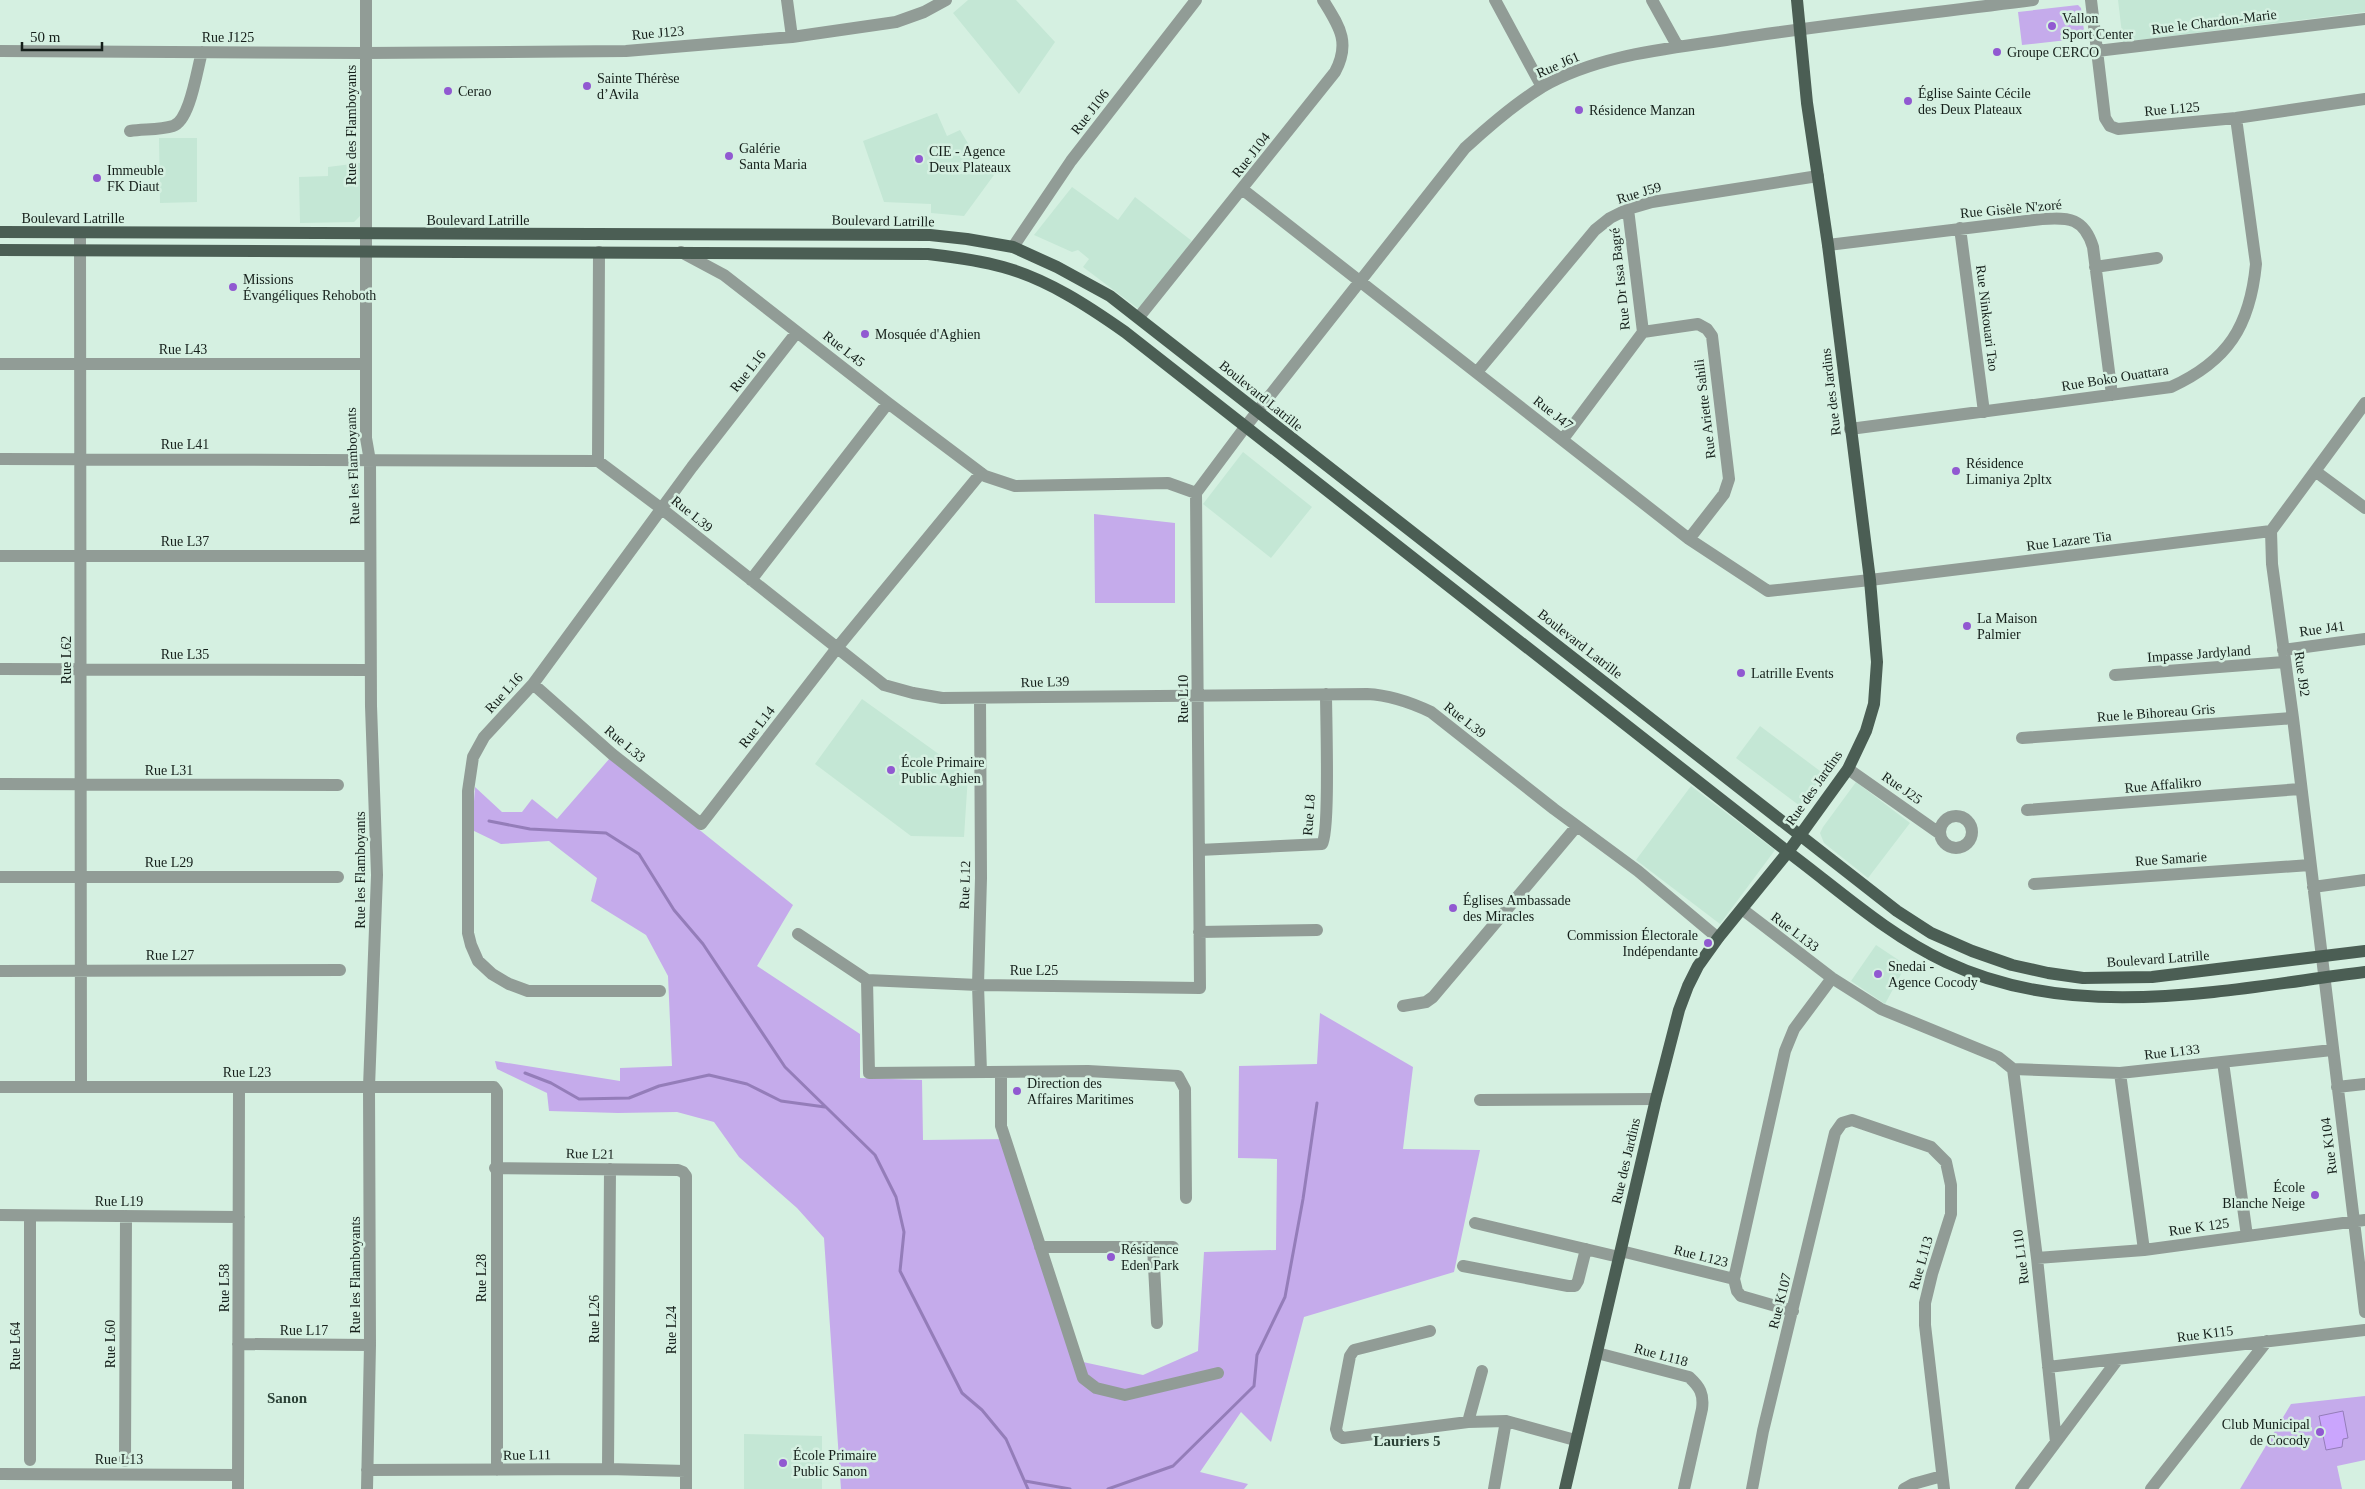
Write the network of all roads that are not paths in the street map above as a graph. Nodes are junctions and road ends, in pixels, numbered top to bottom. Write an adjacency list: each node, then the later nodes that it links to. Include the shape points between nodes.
1 (366, 0): 18 (street, Rue des Flamboyants)
2 (787, 0): 13 (street)
3 (946, 0): 13 (street, Rue J123, via 896,22)
4 (1196, 0): 31 (street, Rue J106, via 1071,161)
5 (1323, 0): 24 (street, Rue J104, via 1342,35 1344,49 1341,60)
6 (1495, 0): 19 (street)
7 (1652, 0): 14 (street)
8 (1797, 0): 12 (main road, Rue des Jardins)
9 (2033, 0): 12 (street, Rue J61)
10 (2091, 0): 16 (street, Rue L125)
11 (2365, 19): 16 (street, Rue le Chardon-Marie)
12 (1799, 29): 14 (street, Rue J61); 23 (main road, Rue des Jardins)
13 (792, 37): 18 (street, Rue J123, via 626,51)
14 (1678, 47): 19 (street, Rue J61, via 1612,59)
15 (0, 51): 17 (street, Rue J125)
16 (2097, 51): 21 (street, Rue L125, via 2105,118 2110,126 2118,129)
17 (202, 52): 18 (street, Rue J125); 22 (street, via 182,121 174,126)
18 (366, 53): 29 (street, Rue des Flamboyants)
19 (1542, 87): 39 (street, Rue J61, via 1492,122 1465,148)
20 (2365, 99): 21 (street, Rue L125)
21 (2236, 118): 47 (street, Rue Boko Ouattara, via 2256,264 2254,287 2236,335 2207,367 2190,378 2171,386)
22 (130, 131)
23 (1818, 176): 25 (street, Rue J59, via 1676,198); 30 (main road, Rue des Jardins)
24 (1242, 190): 39 (street, Rue J47); 40 (street, Rue J104)
25 (1628, 209): 42 (street, Rue Dr Issa Bagré); 46 (street, Rue J59, via 1610,218 1583,241)
26 (1960, 228): 30 (street, Rue Gisèle N'zoré); 38 (street, Rue Gisèle N'zoré, via 2065,217 2080,224 2089,234); 51 (street, Rue Ninkouari Tao)
27 (0, 232): 28 (main road, Boulevard Latrille)
28 (80, 233): 29 (main road, Boulevard Latrille); 32 (street, Rue L62)
29 (366, 235): 31 (main road, Boulevard Latrille, via 930,235); 34 (street, Rue des Flamboyants)
30 (1828, 245): 53 (main road, Rue des Jardins)
31 (1013, 247): 40 (main road, Boulevard Latrille, via 1089,283)
32 (80, 249): 33 (main road); 34 (main road); 44 (street, Rue L62)
33 (0, 250)
34 (366, 251): 35 (main road); 45 (street, Rue les Flamboyants)
35 (599, 252): 36 (main road); 58 (street)
36 (680, 252): 41 (street, Rue L45, via 724,275); 52 (main road, via 928,254 1005,267 1048,285 1100,314)
37 (2157, 258): 38 (street)
38 (2095, 267): 47 (street, Rue Gisèle N'zoré)
39 (1360, 282): 46 (street, Rue J47); 50 (street, Rue J61)
40 (1139, 317): 50 (main road, Boulevard Latrille)
41 (797, 332): 48 (street, Rue L45); 63 (street, Rue L16)
42 (1643, 332): 54 (street, Rue Dr Issa Bagré); 65 (street, Rue Ariette Sahili, via 1698,324 1712,336 1728,479 1724,494)
43 (0, 364): 44 (street, Rue L43)
44 (80, 364): 45 (street, Rue L43); 56 (street, Rue L62)
45 (366, 364): 57 (street, Rue les Flamboyants, via 366,438)
46 (1477, 372): 54 (street, Rue J47)
47 (2112, 396): 51 (street, Rue Boko Ouattara)
48 (888, 403): 60 (street, Rue L45); 69 (street)
49 (2365, 403): 59 (street)
50 (1257, 412): 52 (street, Rue J61); 93 (main road, Boulevard Latrille)
51 (1984, 412): 53 (street, Rue Boko Ouattara)
52 (1246, 426): 61 (street); 95 (main road)
53 (1850, 429): 70 (main road, Rue des Jardins)
54 (1563, 439): 65 (street, Rue J47)
55 (0, 459): 56 (street, Rue L41)
56 (80, 459): 57 (street, Rue L41); 67 (street, Rue L62)
57 (370, 461): 58 (street); 68 (street, Rue les Flamboyants)
58 (598, 461): 63 (street, Rue L39)
59 (2315, 471): 62 (street); 64 (street)
60 (983, 474): 61 (street, Rue L45, via 1016,486 1168,483); 72 (street, Rue L14)
61 (1196, 493): 79 (street, Rue L10)
62 (2365, 508)
63 (662, 509): 69 (street, Rue L39); 78 (street, Rue L16)
64 (2271, 531): 70 (street, Rue Lazare Tia); 73 (street, Rue J92)
65 (1689, 539): 70 (street, Rue J47, via 1768,591)
66 (0, 556): 67 (street, Rue L37)
67 (80, 556): 68 (street, Rue L37); 75 (street, Rue L62)
68 (370, 556): 76 (street, Rue les Flamboyants)
69 (751, 580): 72 (street, Rue L39)
70 (1870, 580): 84 (main road, Rue des Jardins, via 1876,682 1871,716)
71 (2365, 639): 73 (street, Rue J41)
72 (838, 648): 81 (street, Rue L39, via 884,685 927,696); 90 (street, Rue L14)
73 (2284, 656): 77 (street, Impasse Jardyland); 82 (street, Rue J92)
74 (0, 669): 75 (street, Rue L35)
75 (81, 669): 76 (street, Rue L35); 86 (street, Rue L62)
76 (370, 670): 131 (street, Rue les Flamboyants, via 377,875)
77 (2116, 675)
78 (533, 684): 90 (street, Rue L33, via 612,754); 119 (street, Rue L16, via 484,737 473,757 468,791 468,933 471,945 478,961 492,974 528,991)
79 (1198, 694): 80 (street, Rue L39); 81 (street, Rue L39); 94 (street, Rue L10)
80 (1326, 694): 91 (street, Rue L39, via 1382,694 1431,712); 94 (street, Rue L8, via 1326,811 1322,844)
81 (980, 698): 117 (street, Rue L12)
82 (2293, 718): 83 (street, Rue le Bihoreau Gris); 88 (street, Rue J92)
83 (2022, 738)
84 (1848, 769): 92 (street, Rue J25); 93 (main road, Rue des Jardins)
85 (0, 784): 86 (street, Rue L31)
86 (81, 785): 87 (street, Rue L31); 98 (street, Rue L62)
87 (338, 785)
88 (2300, 789): 89 (street, Rue Affalikro); 96 (street, Rue J92)
89 (2028, 810)
90 (701, 824)
91 (1576, 826): 107 (street, Rue L39, via 1638,870); 120 (street, via 1433,998)
92 (1939, 833)
93 (1800, 834): 95 (main road, Rue des Jardins); 109 (main road, Boulevard Latrille, via 1914,922 1972,951 2012,965 2048,973 2116,979)
94 (1199, 850): 105 (street, Rue L10)
95 (1788, 852): 103 (main road, Rue des Jardins); 114 (main road, via 1922,950 1966,971 2007,984 2046,992 2118,998 2247,988)
96 (2310, 865): 101 (street, Rue Samarie); 102 (street, Rue J92)
97 (0, 877): 98 (street, Rue L29)
98 (81, 877): 99 (street, Rue L29); 110 (street, Rue L62)
99 (338, 877)
100 (2365, 880): 102 (street)
101 (2034, 884)
102 (2313, 887): 109 (street, Rue J92)
103 (1742, 910): 107 (main road, Rue des Jardins); 115 (street, Rue L133)
104 (1317, 930): 105 (street)
105 (1200, 932): 118 (street, Rue L10)
106 (798, 934): 116 (street)
107 (1718, 938): 134 (main road, Rue des Jardins, via 1688,986)
108 (2365, 951): 109 (main road, Boulevard Latrille)
109 (2321, 956): 114 (street, Rue J92)
110 (81, 970): 111 (street, Rue L27); 112 (street, Rue L27); 129 (street, Rue L62)
111 (340, 970)
112 (0, 971)
113 (2365, 972): 114 (main road)
114 (2323, 977): 121 (street, Rue K104)
115 (1832, 978): 123 (street, Rue L133, via 1881,1009 1998,1056); 156 (street, via 1794,1029 1785,1051)
116 (867, 980): 117 (street, Rue L25); 124 (street, via 869,1073)
117 (978, 984): 118 (street, Rue L25); 124 (street, Rue L12)
118 (1200, 988)
119 (660, 991)
120 (1403, 1006)
121 (2332, 1050): 122 (street, Rue L133); 133 (street, Rue K104)
122 (2223, 1062): 126 (street, Rue L133); 147 (street)
123 (2013, 1070): 126 (street, Rue L133); 154 (street, Rue L110)
124 (981, 1072): 125 (street)
125 (1001, 1072): 140 (street, via 1088,1071 1178,1076 1185,1089); 148 (street, via 1001,1126)
126 (2120, 1073): 152 (street)
127 (2365, 1084): 133 (street)
128 (0, 1087): 129 (street, Rue L23)
129 (81, 1087): 130 (street, Rue L23)
130 (239, 1087): 131 (street, Rue L23); 143 (street, Rue L58)
131 (369, 1087): 132 (street, Rue L23); 164 (street, Rue les Flamboyants)
132 (494, 1087): 137 (street, Rue L28)
133 (2337, 1087): 144 (street, Rue K104)
134 (1656, 1099): 135 (street); 153 (main road, Rue des Jardins)
135 (1480, 1100)
136 (1842, 1122): 157 (street, Rue K107, via 1835,1133); 182 (street, Rue L113, via 1852,1120 1931,1146 1946,1162 1951,1185 1951,1214 1925,1303)
137 (495, 1168): 138 (street, Rue L21); 178 (street, Rue L28)
138 (610, 1169): 139 (street, Rue L21); 176 (street, Rue L26)
139 (683, 1172): 179 (street, Rue L24, via 686,1176)
140 (1186, 1198)
141 (0, 1216): 142 (street, Rue L19)
142 (30, 1216): 145 (street, Rue L19); 174 (street, Rue L64)
143 (239, 1217): 145 (street, Rue L19); 163 (street, Rue L58)
144 (2359, 1221): 147 (street, Rue K 125); 158 (street, Rue K104)
145 (126, 1222): 175 (street, Rue L60)
146 (1475, 1223): 151 (street, Rue L123)
147 (2247, 1236): 152 (street, Rue K 125)
148 (1040, 1247): 149 (street); 169 (street, via 1083,1378 1096,1388 1125,1395)
149 (1153, 1247): 150 (street); 159 (street)
150 (1173, 1247)
151 (1586, 1249): 153 (street, Rue L123); 155 (street, via 1575,1286)
152 (2144, 1250): 154 (street, Rue K 125)
153 (1620, 1254): 156 (street, Rue L123); 165 (main road, Rue des Jardins)
154 (2037, 1258): 167 (street, Rue L110)
155 (1463, 1266)
156 (1734, 1279): 157 (street, Rue L123, via 1741,1296)
157 (1793, 1312): 189 (street, Rue K107)
158 (2365, 1312)
159 (1158, 1323)
160 (1430, 1330): 171 (street, via 1354,1350 1350,1356 1336,1429 1338,1435 1343,1438)
161 (2365, 1330): 162 (street, Rue K115)
162 (2267, 1341): 166 (street, Rue K115); 193 (street)
163 (238, 1344): 164 (street, Rue L17); 181 (street, Rue L58)
164 (370, 1345): 177 (street, Rue les Flamboyants)
165 (1597, 1353): 172 (main road, Rue des Jardins); 188 (street, Rue L118, via 1689,1377 1699,1386 1704,1397)
166 (2118, 1359): 167 (street, Rue K115); 173 (street)
167 (2048, 1367): 173 (street, Rue L110)
168 (1482, 1371): 171 (street)
169 (1218, 1373)
170 (1506, 1421): 171 (street); 172 (street); 186 (street)
171 (1468, 1422)
172 (1575, 1440): 187 (main road, Rue des Jardins)
173 (2056, 1442): 192 (street)
174 (30, 1460)
175 (125, 1461)
176 (608, 1469): 178 (street, Rue L11); 179 (street, Rue L11)
177 (367, 1470): 178 (street, Rue L11); 184 (street, Rue les Flamboyants)
178 (497, 1470)
179 (686, 1471): 185 (street, Rue L24)
180 (0, 1474): 181 (street, Rue L13)
181 (238, 1475): 183 (street, Rue L58)
182 (1942, 1476): 190 (street); 191 (street, Rue L113)
183 (238, 1489)
184 (367, 1489)
185 (686, 1489)
186 (1494, 1489)
187 (1565, 1489)
188 (1684, 1489)
189 (1752, 1489)
190 (1904, 1489)
191 (1944, 1489)
192 (2021, 1489)
193 (2151, 1489)

